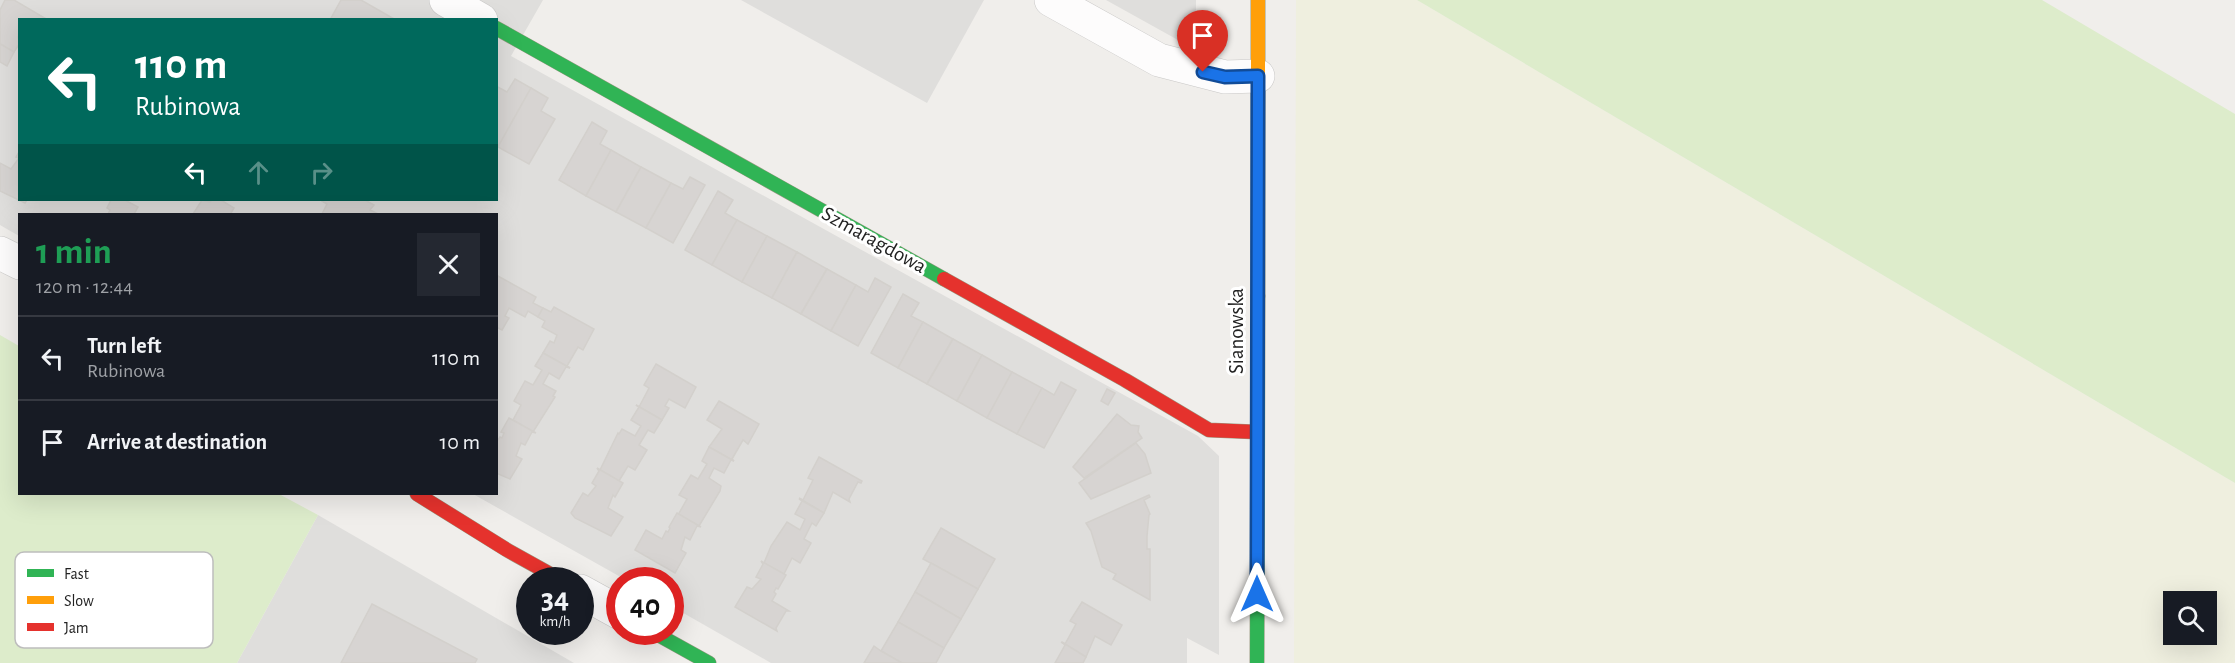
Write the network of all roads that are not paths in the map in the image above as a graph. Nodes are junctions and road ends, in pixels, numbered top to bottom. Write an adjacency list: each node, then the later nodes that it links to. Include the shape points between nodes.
1 (446, 0): 4 (street)
2 (1051, 0): 6 (street, via 1159,60 1225,77)
3 (1258, 0): 6 (street, Sianowska)
4 (478, 18)
5 (498, 29): 9 (street, Szmaragdowa, via 1209,430)
6 (1258, 76): 9 (street, Sianowska)
7 (0, 253): 8 (street)
8 (18, 262)
9 (1257, 432): 14 (street, Sianowska)
10 (419, 495): 11 (street)
11 (538, 567)
12 (676, 645): 13 (street)
13 (709, 663)
14 (1257, 663)

